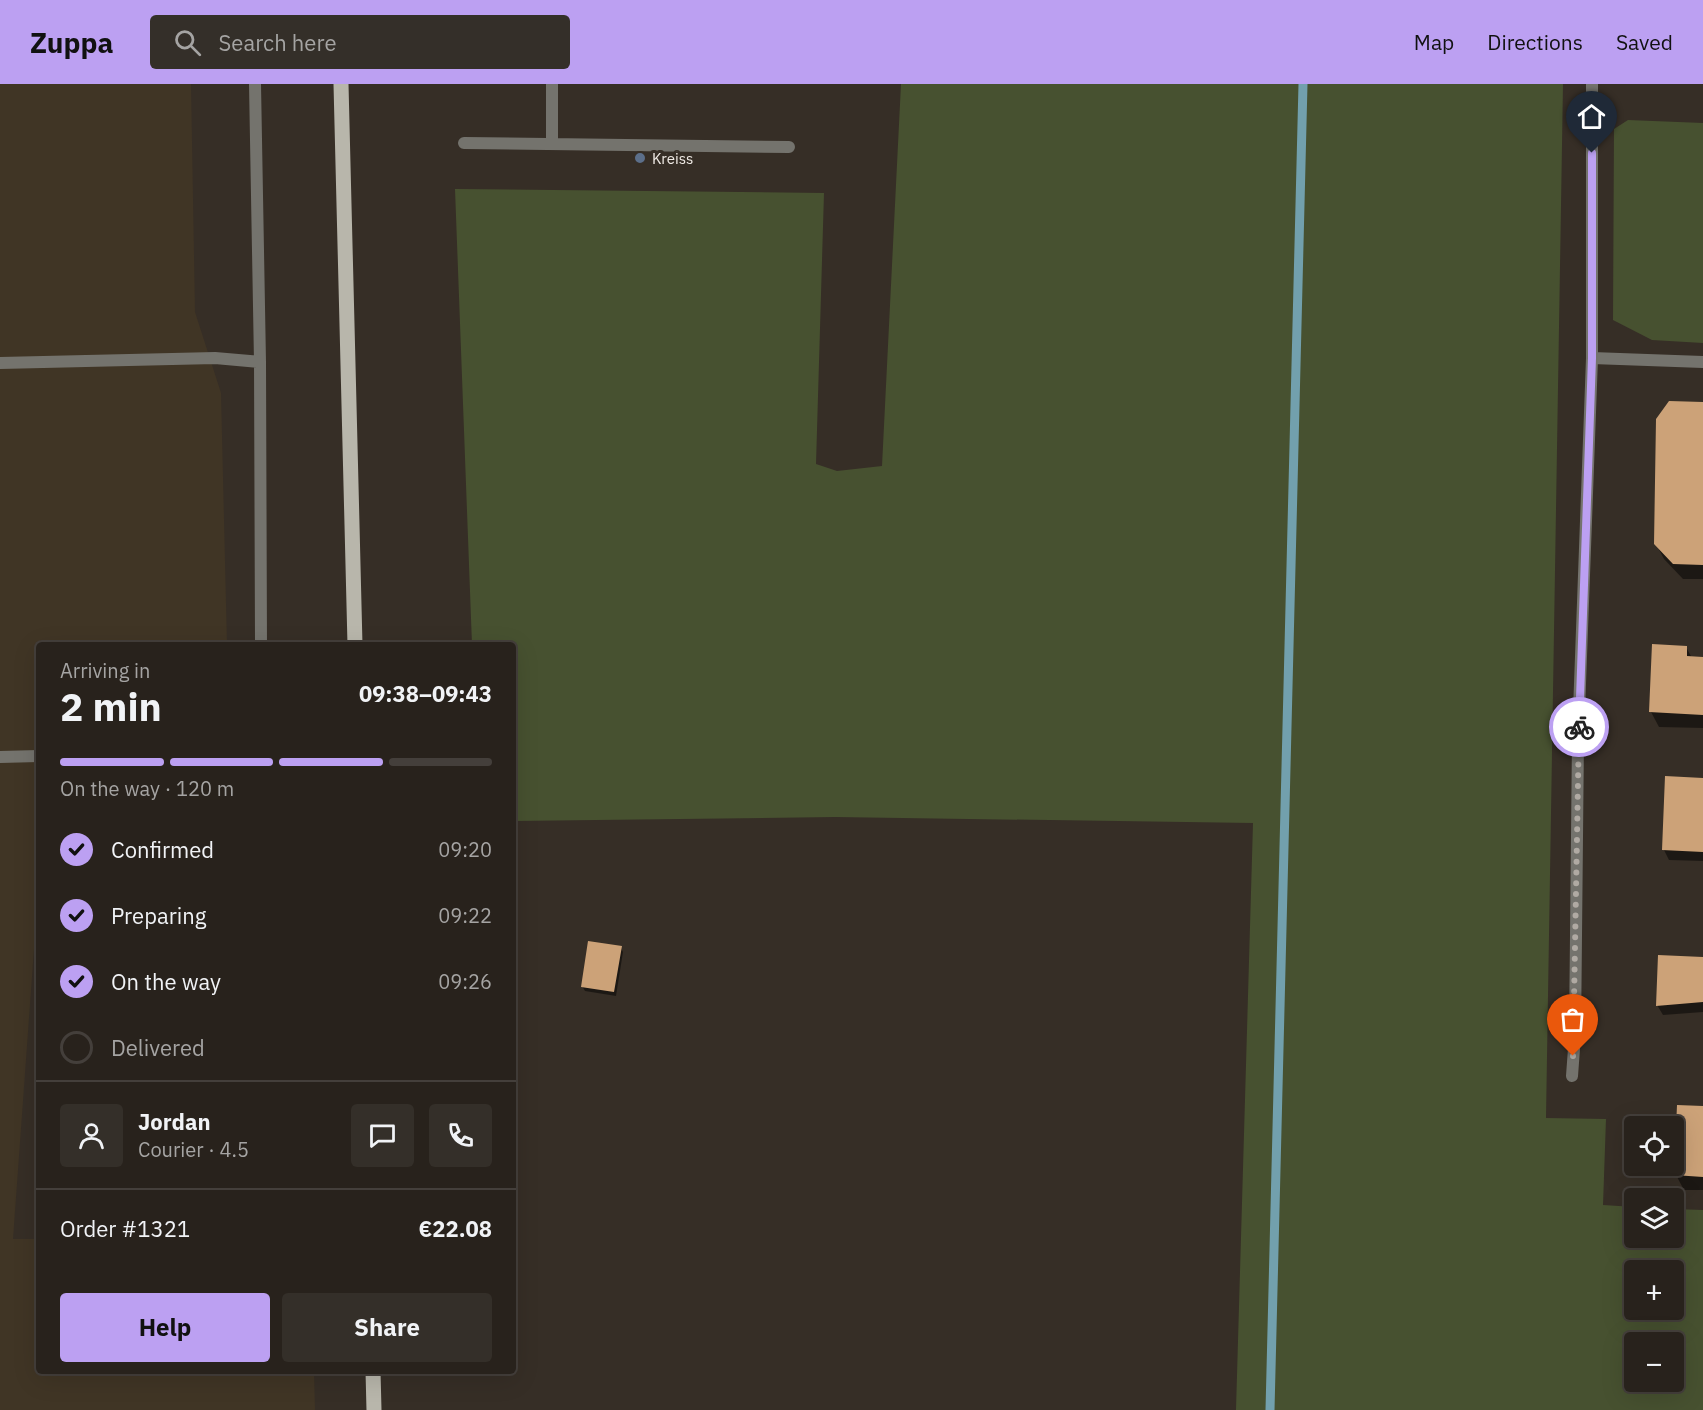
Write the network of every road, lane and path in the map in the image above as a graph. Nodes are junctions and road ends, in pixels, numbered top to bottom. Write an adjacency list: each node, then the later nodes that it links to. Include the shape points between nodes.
1 (255, 84): 9 (street)
2 (340, 84): 13 (main road)
3 (552, 84): 6 (street)
4 (1592, 84): 8 (street)
5 (464, 143): 6 (street)
6 (552, 144): 7 (street)
7 (789, 147)
8 (1592, 358): 10 (street); 16 (street, via 1578,738)
9 (260, 362): 11 (street, via 215,358); 12 (street)
10 (1703, 362)
11 (0, 363)
12 (261, 642)
13 (355, 642)
14 (36, 756): 15 (street)
15 (0, 757)
16 (1572, 1076)
17 (373, 1374): 18 (main road)
18 (374, 1410)

